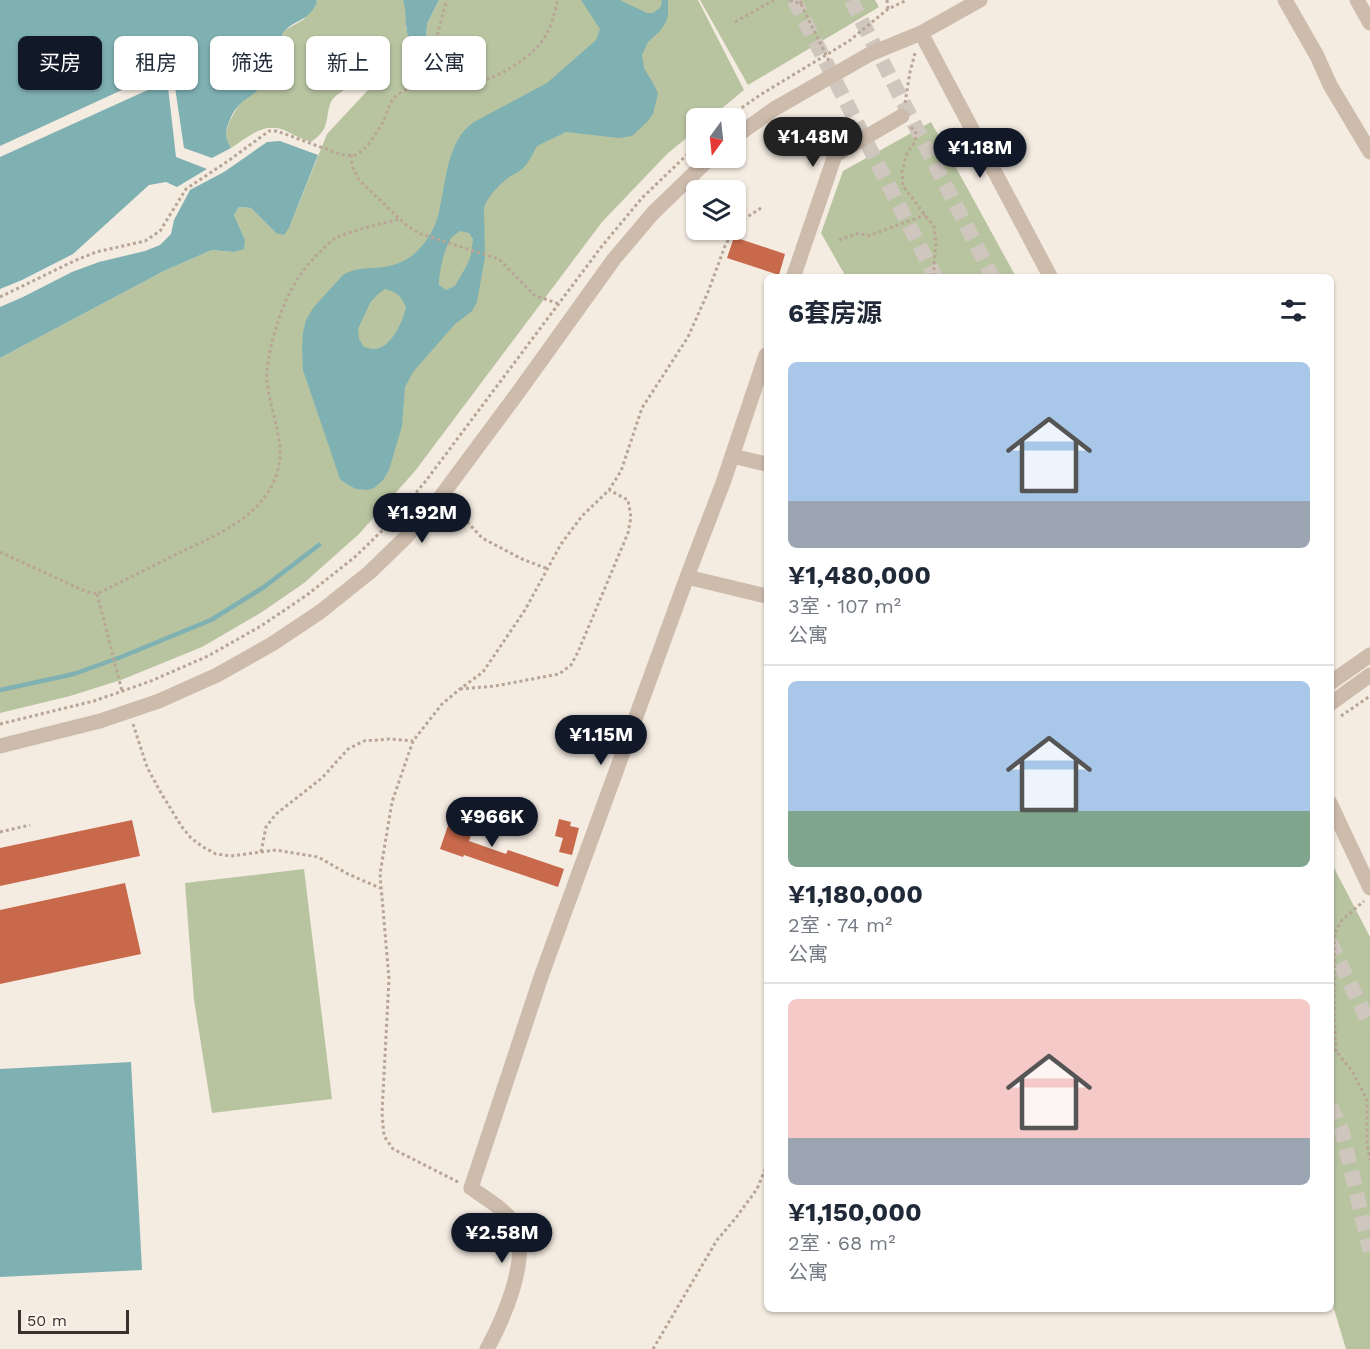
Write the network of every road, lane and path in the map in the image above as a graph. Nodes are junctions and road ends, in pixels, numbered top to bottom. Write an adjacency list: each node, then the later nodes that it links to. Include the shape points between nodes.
1 (448, 0): 15 (path)
2 (557, 0): 18 (path, via 552,21 539,45)
3 (774, 0): 13 (path)
4 (790, 0): 10 (path)
5 (886, 0): 11 (path)
6 (908, 0): 11 (path)
7 (980, 0): 14 (street)
8 (1285, 0): 23 (street)
9 (1358, 0): 12 (street)
10 (801, 2): 16 (path)
11 (888, 8): 16 (path, via 849,41)
12 (1369, 19)
13 (735, 22)
14 (921, 33): 17 (street); 21 (path); 35 (street)
15 (437, 36)
16 (825, 55): 17 (path); 20 (path)
17 (836, 73): 22 (street)
18 (486, 80)
19 (406, 90): 24 (path, via 392,99 368,144)
20 (742, 108)
21 (902, 116): 28 (path, via 916,134 902,171 903,186); 33 (street, via 835,155)
22 (746, 129)
23 (1370, 152)
24 (351, 155): 30 (path, via 359,180); 36 (path, via 269,131 186,189 160,231 145,241 96,252)
25 (686, 156): 37 (path, via 642,198)
26 (700, 168): 42 (street, via 653,213 614,259)
27 (762, 208): 29 (path)
28 (925, 215): 32 (path, via 868,236 859,232); 34 (path, via 934,227)
29 (746, 218)
30 (400, 219): 37 (path, via 418,233 499,259 534,296); 46 (path, via 332,240 309,262 291,289 278,318 269,355 267,380 281,459 267,494 235,524)
31 (728, 240): 41 (path, via 688,337 642,408 621,471)
32 (839, 240)
33 (794, 274)
34 (934, 274)
35 (1049, 274)
36 (0, 297)
37 (560, 304): 52 (path, via 425,482 356,556 261,626 208,656)
38 (764, 361): 39 (street)
39 (732, 456): 40 (street); 45 (street)
40 (764, 464)
41 (609, 490): 44 (path, via 582,516); 51 (path, via 628,500 628,533 570,665 559,674)
42 (442, 495): 44 (path, via 482,538); 55 (street, via 370,572 320,612 217,675)
43 (0, 552): 46 (path)
44 (548, 569): 51 (path, via 483,672)
45 (687, 577): 47 (street); 73 (street, via 542,974)
46 (97, 594): 52 (path)
47 (764, 596)
48 (1370, 655): 50 (street)
49 (1370, 675): 54 (street)
50 (1334, 680)
51 (460, 689): 58 (path, via 442,704)
52 (122, 691): 57 (path)
53 (1370, 696): 56 (path)
54 (1334, 701)
55 (129, 711): 59 (street); 63 (path, via 147,767 191,838 216,854)
56 (1341, 716)
57 (0, 724)
58 (413, 741): 63 (path, via 364,741 348,749 322,778 276,814 266,827); 64 (path, via 392,802)
59 (0, 746)
60 (1334, 812): 65 (street)
61 (30, 825): 62 (path)
62 (0, 832)
63 (261, 852): 64 (path, via 276,850 318,857)
64 (380, 888): 73 (path, via 389,979 384,1136 393,1149)
65 (1370, 888)
66 (1370, 896): 67 (path)
67 (1334, 931)
68 (1334, 1017): 70 (path)
69 (1334, 1049): 70 (path)
70 (1336, 1052): 71 (path, via 1352,1071 1367,1100)
71 (1370, 1161)
72 (764, 1172): 75 (path, via 757,1189 717,1240)
73 (471, 1188): 74 (street, via 503,1211 516,1227 520,1247 507,1307)
74 (487, 1349)
75 (653, 1349)

